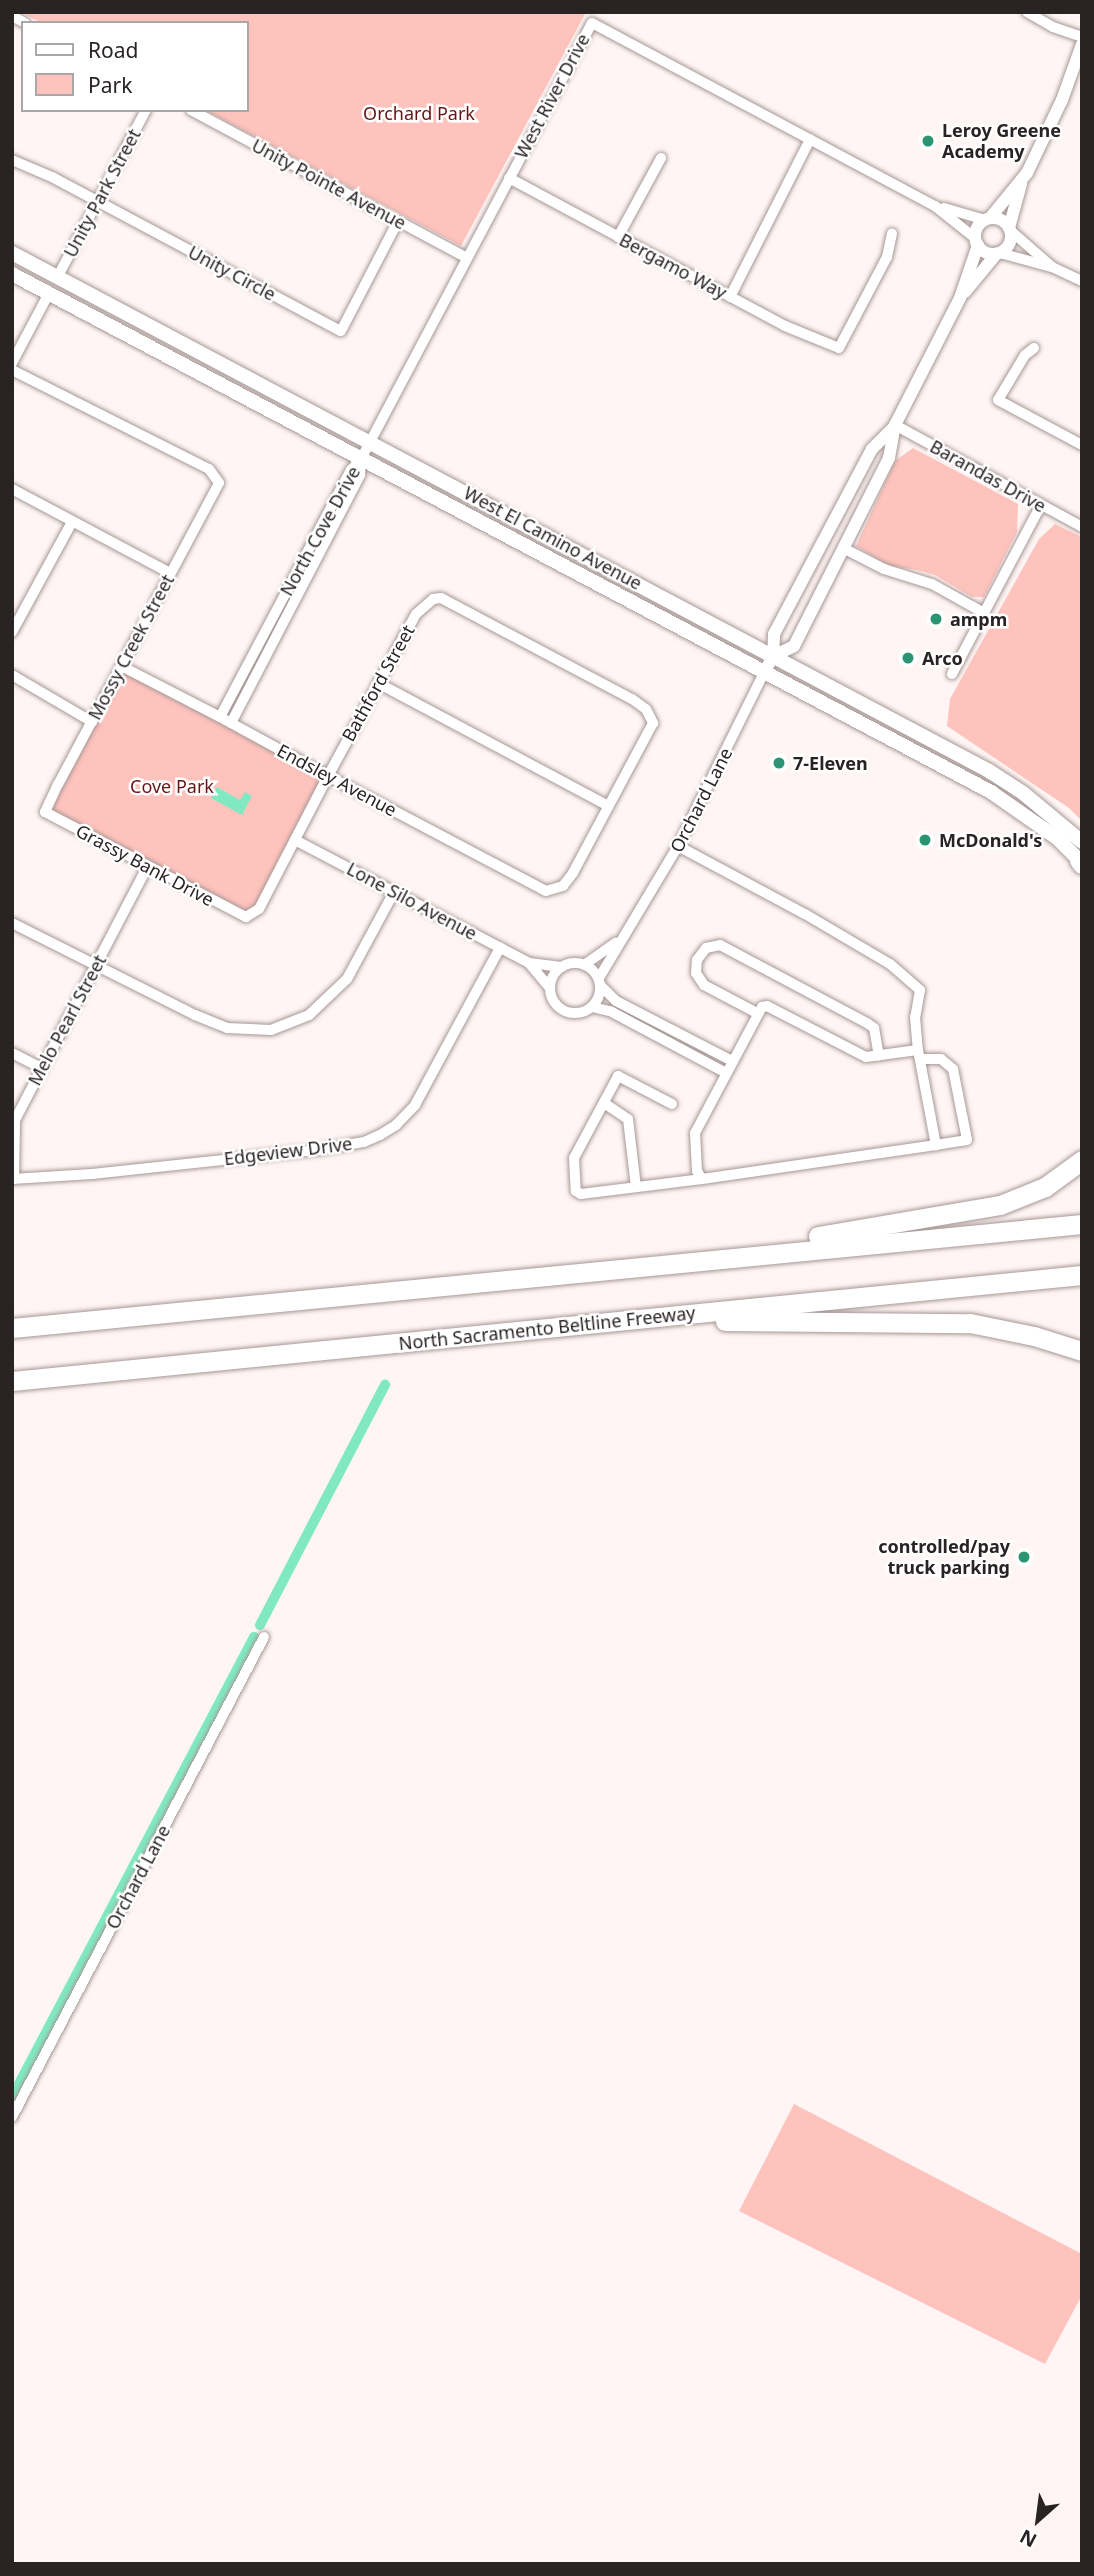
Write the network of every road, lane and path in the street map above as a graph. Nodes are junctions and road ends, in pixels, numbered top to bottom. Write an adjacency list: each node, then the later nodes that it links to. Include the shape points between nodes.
1 (1027, 12): 2 (street)
2 (1082, 37)
3 (1082, 44): 10 (street, via 1062,100)
4 (145, 112): 11 (street, Unity Park Street)
5 (195, 112): 14 (street, Unity Pointe Avenue)
6 (810, 139): 9 (street, West River Drive, via 592,23); 12 (street, West River Drive); 27 (street)
7 (661, 158): 17 (street)
8 (12, 160): 11 (street, Unity Circle)
9 (509, 178): 17 (street, Bergamo Way); 21 (street, West River Drive)
10 (1021, 182): 13 (street); 15 (street)
11 (98, 201): 14 (street, Unity Circle, via 341,331); 24 (street, Unity Park Street)
12 (935, 206): 13 (street, West River Drive); 18 (street, West River Drive)
13 (988, 219): 15 (street, via 1001,220); 18 (street, via 978,227)
14 (398, 221): 21 (street, Unity Pointe Avenue)
15 (1010, 230): 20 (street, via 1011,242); 22 (street)
16 (892, 234): 27 (street, Bergamo Way, via 887,257 839,348)
17 (618, 237): 27 (street, Bergamo Way)
18 (977, 242): 20 (street, via 986,252); 28 (street, Orchard Lane)
19 (12, 253): 24 (main road, West El Camino Avenue)
20 (998, 253): 22 (street); 28 (street, Orchard Lane)
21 (467, 258): 33 (street, West River Drive)
22 (1052, 267): 25 (street)
23 (12, 274): 26 (main road, West El Camino Avenue)
24 (58, 276): 33 (main road, West El Camino Avenue)
25 (1082, 281)
26 (48, 293): 30 (street); 35 (main road, West El Camino Avenue)
27 (730, 297)
28 (960, 298): 32 (street, Orchard Lane)
29 (1034, 348): 34 (street, via 998,400)
30 (12, 363)
31 (12, 370): 41 (street, Mossy Creek Street, via 209,469 219,483)
32 (895, 425): 37 (street, Barandas Drive); 40 (street, Orchard Lane, via 889,458); 44 (street, Orchard Lane, via 873,449 774,634)
33 (370, 440): 35 (street, West River Drive); 44 (main road, West El Camino Avenue)
34 (1082, 444)
35 (361, 459): 46 (main road, West El Camino Avenue); 50 (street, North Cove Drive, via 345,480); 52 (street, North Cove Drive, via 360,475)
36 (12, 489): 38 (street)
37 (1041, 505): 39 (street, Barandas Drive); 42 (street)
38 (72, 522): 41 (street); 43 (street)
39 (1082, 527)
40 (843, 548): 42 (street, via 884,569 932,584); 44 (street, Orchard Lane, via 794,646)
41 (170, 573): 45 (street, Mossy Creek Street)
42 (984, 613): 47 (street)
43 (12, 632)
44 (773, 656): 46 (street, Orchard Lane); 58 (main road, West El Camino Avenue, via 1023,793)
45 (121, 666): 50 (street, Endsley Avenue); 51 (street, Mossy Creek Street)
46 (764, 673): 57 (street, Orchard Lane); 58 (main road, West El Camino Avenue, via 991,792)
47 (952, 674)
48 (12, 675): 51 (street)
49 (378, 683): 53 (street, Bathford Street); 54 (street); 54 (street, Bathford Street, via 416,614 441,598 646,709 653,723)
50 (220, 717): 52 (street, Endsley Avenue)
51 (92, 722): 55 (street, Mossy Creek Street)
52 (231, 723): 53 (street, Endsley Avenue)
53 (328, 776): 54 (street, Endsley Avenue, via 546,891 563,886 573,873); 56 (street, Bathford Street)
54 (608, 806)
55 (46, 812): 59 (street, Grassy Bank Drive)
56 (295, 840): 60 (street, Lone Silo Avenue); 61 (street, Bathford Street, via 259,909)
57 (678, 846): 63 (street, Orchard Lane); 74 (street, via 890,964 920,990 915,1017)
58 (1081, 857)
59 (147, 868): 61 (street, Grassy Bank Drive); 67 (street, Melo Pearl Street)
60 (394, 892): 64 (street, Lone Silo Avenue); 67 (street, via 347,979 309,1015 271,1030 227,1028)
61 (246, 917)
62 (12, 923): 67 (street)
63 (621, 940): 66 (street, Orchard Lane); 69 (street, Orchard Lane)
64 (500, 948): 65 (street, Lone Silo Avenue); 83 (street, Edgeview Drive, via 415,1105 380,1135 318,1150)
65 (528, 964): 68 (street, Lone Silo Avenue); 70 (street, Lone Silo Avenue)
66 (584, 965): 68 (street); 69 (street)
67 (95, 967): 77 (street, Melo Pearl Street)
68 (562, 967): 70 (street)
69 (600, 982): 71 (street); 76 (street, via 616,1000)
70 (550, 988): 71 (street, via 561,1009 577,1013)
71 (592, 1007): 78 (street)
72 (757, 1013): 75 (street, via 767,1006 866,1057); 75 (street, via 704,985 696,973 697,960 706,948 720,945 867,1023 874,1028); 76 (street)
73 (12, 1053): 77 (street)
74 (919, 1055): 75 (street); 81 (street); 81 (street, via 941,1059 953,1069 967,1140)
75 (879, 1056)
76 (732, 1061): 78 (street)
77 (41, 1068): 83 (street, Melo Pearl Street, via 15,1120)
78 (726, 1073): 84 (street, via 695,1133 697,1171)
79 (604, 1103): 80 (street, via 618,1076); 85 (street, via 628,1119); 85 (street, via 574,1158 576,1191)
80 (672, 1104)
81 (936, 1145): 84 (street)
82 (1082, 1160): 87 (highway, via 1045,1186 1000,1205)
83 (13, 1179)
84 (702, 1179): 85 (street)
85 (636, 1187)
86 (1082, 1224): 87 (highway)
87 (646, 1265): 90 (highway)
88 (1082, 1275): 89 (highway, North Sacramento Beltline Freeway)
89 (608, 1321): 91 (highway, via 934,1320 1004,1328); 92 (highway, North Sacramento Beltline Freeway)
90 (12, 1328)
91 (1082, 1351)
92 (12, 1381)
93 (264, 1637): 94 (street, Orchard Lane)
94 (12, 2118)

